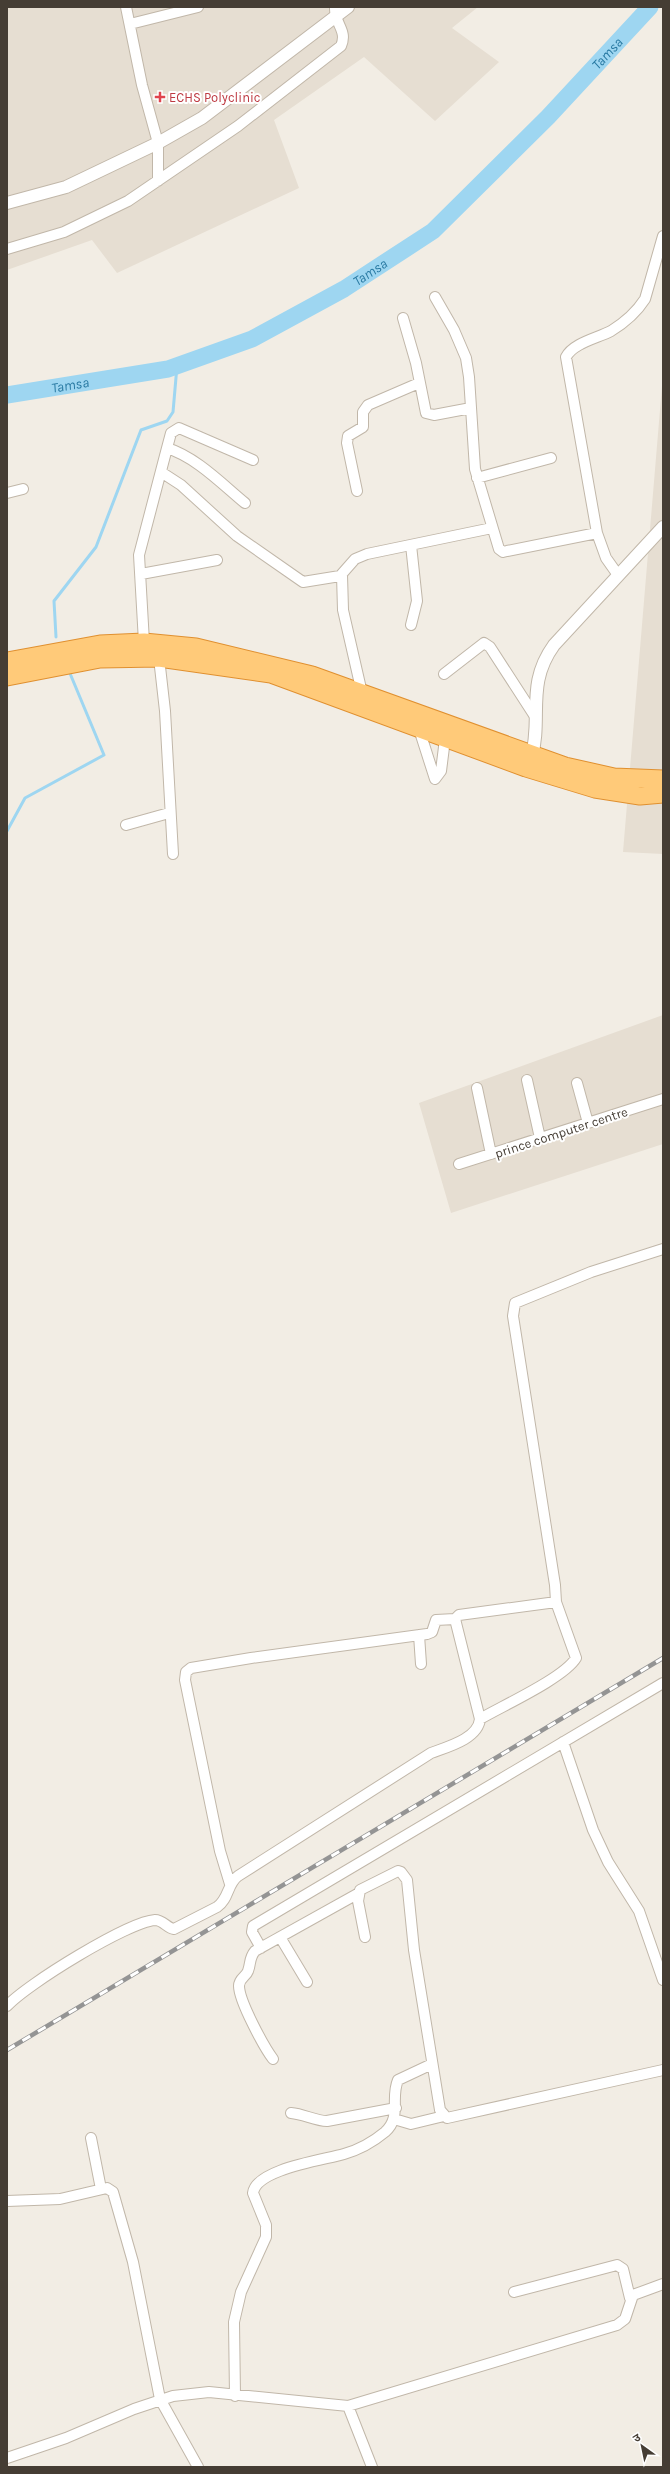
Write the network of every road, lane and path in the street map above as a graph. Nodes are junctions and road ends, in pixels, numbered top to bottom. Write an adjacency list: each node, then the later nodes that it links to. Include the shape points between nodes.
1 (126, 7): 5 (street)
2 (198, 7): 5 (street)
3 (348, 7): 4 (street)
4 (334, 12): 6 (street, via 202,118); 7 (street, via 344,40 336,52 244,122)
5 (130, 24): 6 (street, via 142,85)
6 (158, 143): 7 (street); 8 (street, via 66,187)
7 (158, 181): 10 (street, via 96,218 64,232)
8 (7, 203)
9 (663, 236): 26 (street, via 641,305 620,324 573,349 566,357)
10 (7, 249)
11 (435, 297): 14 (street, via 463,350 468,367)
12 (403, 318): 13 (street)
13 (419, 383): 14 (street, via 424,408 428,414); 21 (street, via 368,405 363,412 363,427 348,436 347,443)
14 (471, 408): 19 (street)
15 (167, 448): 17 (street, via 171,433 179,428); 18 (street); 23 (street, via 178,452)
16 (550, 458): 19 (street)
17 (253, 460)
18 (161, 472): 29 (street, via 141,544); 30 (street, via 181,485 236,536 300,581 307,583)
19 (477, 478): 25 (street)
20 (22, 489): 22 (street)
21 (357, 491)
22 (7, 493)
23 (245, 503)
24 (663, 527): 31 (street)
25 (492, 528): 26 (street, via 499,549 503,552); 27 (street)
26 (597, 533): 31 (street, via 606,558)
27 (411, 545): 30 (street, via 358,557); 32 (street, via 417,601)
28 (217, 560): 29 (street)
29 (141, 574): 33 (street)
30 (342, 575): 38 (street, via 343,610)
31 (618, 575): 39 (street, via 544,659 536,685)
32 (411, 625)
33 (144, 642): 35 (highway, via 100,644); 38 (highway, via 196,647 272,664 312,674)
34 (159, 658): 37 (highway, via 100,659); 40 (highway, via 272,674); 45 (street, via 165,711)
35 (7, 661)
36 (444, 674): 39 (street, via 484,643 490,647)
37 (7, 677)
38 (362, 692): 42 (highway)
39 (536, 718): 42 (street)
40 (419, 729): 41 (highway); 41 (street, via 435,779 441,771)
41 (445, 739): 42 (highway)
42 (530, 762): 43 (highway, via 565,766 608,776); 44 (highway, via 595,789 640,796)
43 (663, 779)
44 (663, 794)
45 (169, 813): 46 (street); 47 (street)
46 (126, 825)
47 (173, 854)
48 (527, 1080): 53 (street)
49 (577, 1083): 52 (street)
50 (477, 1088): 54 (street)
51 (663, 1099): 52 (street, prince computer centre)
52 (588, 1122): 53 (street, prince computer centre)
53 (540, 1138): 54 (street, prince computer centre)
54 (492, 1154): 55 (street, prince computer centre)
55 (459, 1164)
56 (663, 1249): 57 (street, via 530,1295 515,1303 513,1308)
57 (556, 1602): 58 (street, via 460,1615); 62 (street, via 576,1653 573,1663)
58 (455, 1618): 59 (street, via 438,1619 434,1621 432,1632); 62 (street)
59 (419, 1635): 60 (street); 64 (street, via 252,1658 191,1668 186,1672 185,1680 220,1851)
60 (421, 1664)
61 (663, 1683): 63 (street)
62 (480, 1719): 64 (street, via 475,1731 460,1741 431,1753 238,1876)
63 (563, 1742): 68 (street, via 253,1926 252,1932); 69 (street, via 596,1837 608,1862 639,1911)
64 (230, 1884): 71 (street, via 223,1903 184,1926 174,1929 158,1920 151,1920 124,1931 40,1979)
65 (359, 1893): 66 (street, via 358,1901); 67 (street); 73 (street, via 364,1886 398,1871 406,1876 414,1950)
66 (365, 1936)
67 (280, 1937): 68 (street); 70 (street)
68 (261, 1948): 72 (street, via 251,1956 248,1971 239,1985 259,2036)
69 (663, 1980)
70 (307, 1982)
71 (7, 2006)
72 (273, 2059)
73 (432, 2064): 75 (street, via 398,2080); 77 (street, via 440,2110)
74 (663, 2070): 77 (street, via 454,2117)
75 (396, 2108): 76 (street, via 327,2121 306,2114); 78 (street)
76 (291, 2113)
77 (444, 2116): 78 (street, via 411,2124)
78 (394, 2119): 85 (street, via 385,2132 365,2145 344,2154 300,2164 277,2173 260,2181 253,2189 254,2198 266,2225 266,2237 241,2292 234,2322)
79 (91, 2138): 80 (street)
80 (101, 2189): 81 (street, via 60,2199); 86 (street, via 110,2190 115,2198 133,2262)
81 (7, 2201)
82 (663, 2284): 84 (street, via 643,2290)
83 (514, 2292): 84 (street, via 616,2265 623,2269)
84 (630, 2298): 87 (street, via 627,2315 617,2325)
85 (236, 2396): 86 (street, via 209,2392); 87 (street)
86 (160, 2400): 88 (street, via 66,2438); 89 (street)
87 (348, 2406): 90 (street)
88 (7, 2458)
89 (198, 2467)
90 (372, 2467)

